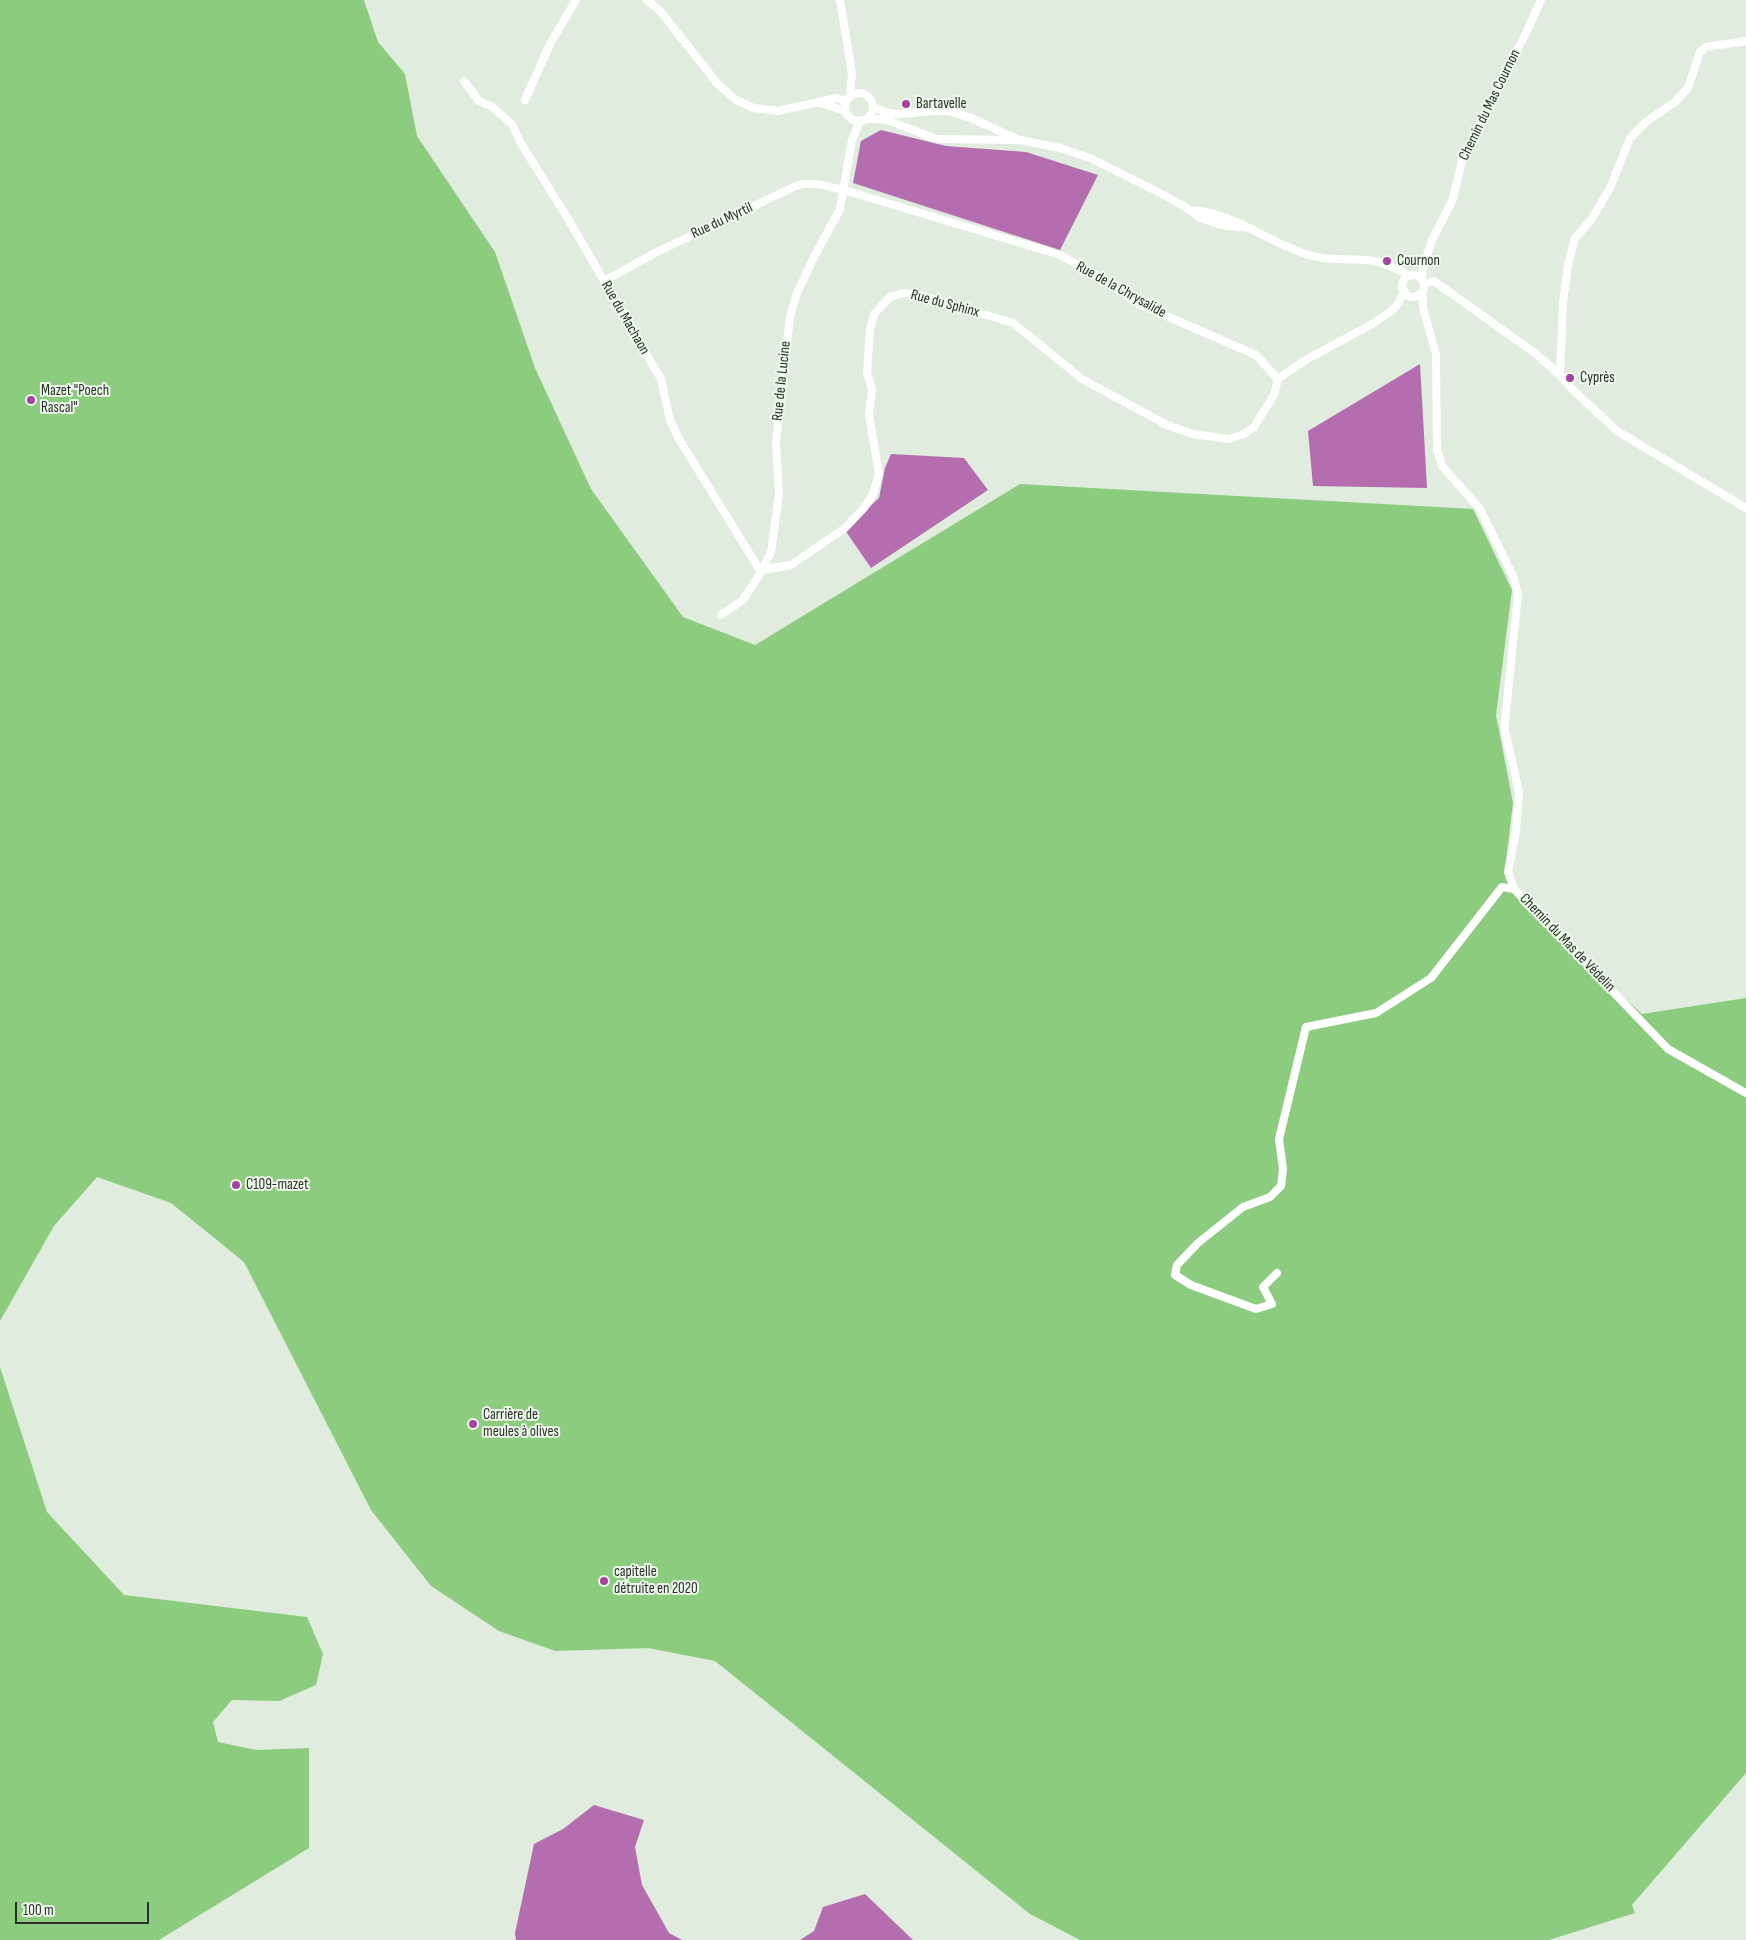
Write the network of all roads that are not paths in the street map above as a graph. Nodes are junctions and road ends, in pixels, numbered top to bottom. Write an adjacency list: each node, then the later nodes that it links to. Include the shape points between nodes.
1 (576, 0): 10 (street, via 550,44)
2 (647, 0): 11 (street, via 736,100 754,108 778,111)
3 (840, 0): 6 (street)
4 (1541, 0): 19 (street, Chemin du Mas Cournon, via 1463,156 1453,199 1432,240)
5 (1746, 41): 26 (street, via 1706,47 1700,52 1688,88 1630,138 1610,188 1575,238 1563,303)
6 (852, 74): 8 (street); 9 (street)
7 (464, 81): 22 (street, Rue du Machaon, via 479,101 491,106 512,124)
8 (862, 92): 9 (street); 12 (street, via 871,99)
9 (848, 98): 11 (street); 13 (street)
10 (525, 100)
11 (819, 102): 13 (street)
12 (874, 107): 14 (street, via 870,116); 16 (street, via 894,115 937,111 957,113)
13 (848, 114): 14 (street); 15 (street, Rue de la Lucine)
14 (863, 120): 15 (street, Rue de la Lucine); 16 (street, via 890,121 936,139)
15 (852, 140): 17 (street, Rue de la Lucine)
16 (1020, 140): 18 (street, via 1090,158 1190,210 1249,228 1310,256 1375,261)
17 (844, 190): 22 (street, Rue du Myrtil, via 818,183 798,185 657,252); 27 (street, Rue de la Chrysalide, via 1060,255 1139,304 1256,355); 29 (street, Rue de la Lucine, via 840,209 814,256 790,317 776,443 778,494 774,538)
18 (1392, 266): 20 (street); 23 (street)
19 (1423, 268): 20 (street); 21 (street, Chemin du Mas Cournon)
20 (1412, 275): 21 (street); 23 (street)
21 (1423, 281): 24 (street, Chemin du Mas Cournon); 26 (street, via 1434,282 1529,348)
22 (604, 282): 29 (street, Rue du Machaon, via 661,379 670,420 679,439)
23 (1403, 287): 24 (street); 25 (street)
24 (1415, 295): 25 (street); 31 (street, Chemin du Mas de Védelin, via 1423,297 1436,354 1437,449 1442,466 1480,509 1513,576 1518,594 1505,721 1519,792 1508,872)
25 (1399, 302): 27 (street, via 1372,324)
26 (1560, 375): 28 (street, via 1617,431)
27 (1278, 379): 29 (street, Rue du Sphinx, via 1274,395 1254,427 1244,434 1229,439 1193,434 1167,424 1082,379 1013,323 920,295 895,295 874,314 868,337 867,373 872,389 869,415 879,474 873,494 845,528 791,565)
28 (1746, 508)
29 (762, 571): 30 (street, Rue de la Lucine, via 744,600)
30 (721, 615)
31 (1514, 889): 32 (street, Chemin du Mas de Védelin, via 1668,1049); 33 (street, via 1502,887 1431,978 1376,1013 1306,1027 1279,1139 1281,1186 1270,1197 1243,1207 1198,1244 1177,1265 1175,1275 1191,1285 1256,1310 1272,1304 1263,1287)
32 (1746, 1093)
33 (1277, 1273)

